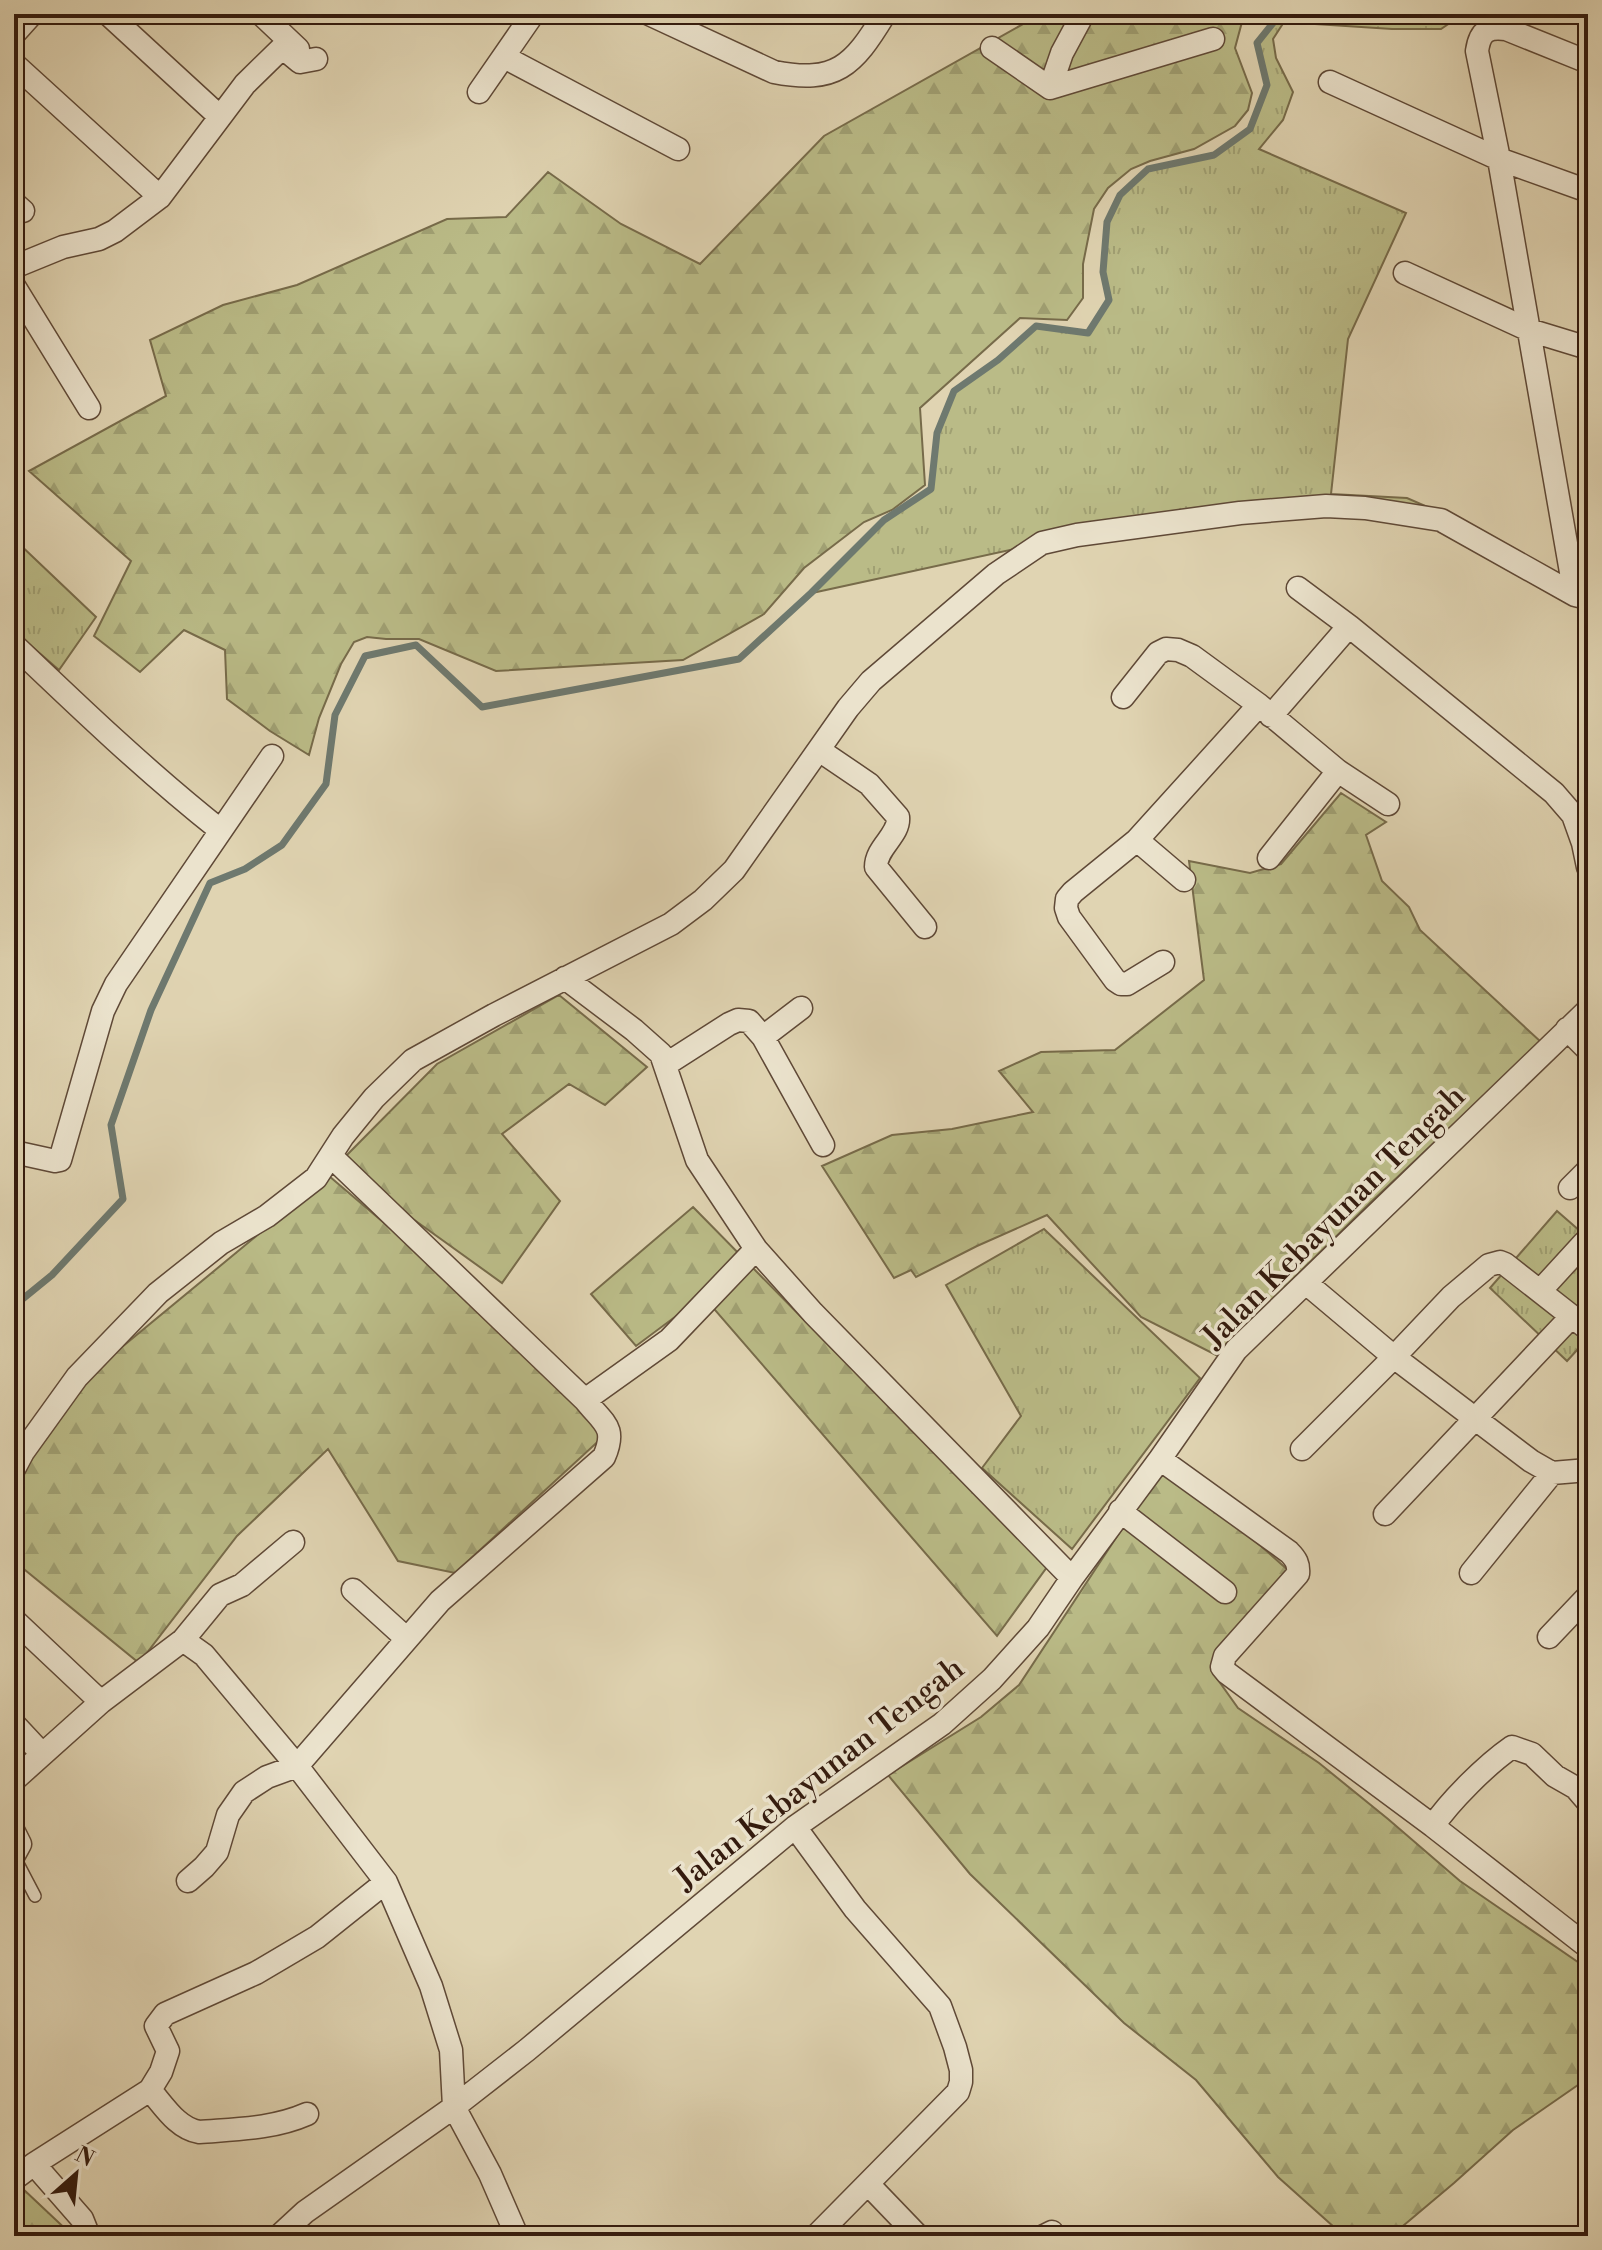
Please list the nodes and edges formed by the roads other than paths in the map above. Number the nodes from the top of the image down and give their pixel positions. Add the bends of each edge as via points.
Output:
1 (32, 14) edge
2 (108, 14) edge
3 (261, 14) edge
4 (533, 14) edge
5 (649, 14) edge
6 (885, 14) edge
7 (1083, 14) edge
8 (14, 34) edge
9 (1213, 39) dead end
10 (992, 48) dead end
11 (504, 57) junction
12 (1588, 62) edge
13 (14, 64) edge
14 (1330, 82) dead end
15 (1050, 88) junction
16 (479, 92) dead end
17 (219, 116) junction
18 (678, 149) dead end
19 (1499, 159) junction
20 (1588, 191) edge
21 (160, 197) junction
22 (14, 267) edge
23 (1405, 273) dead end
24 (14, 286) edge
25 (1529, 330) junction
26 (1588, 348) edge
27 (89, 408) dead end
28 (1298, 588) dead end
29 (1581, 596) edge
30 (1349, 626) junction
31 (14, 645) edge
32 (1123, 697) dead end
33 (1265, 710) junction
34 (819, 750) junction
35 (272, 756) dead end
36 (1338, 771) junction
37 (1388, 804) dead end
38 (220, 830) junction
39 (1137, 840) junction
40 (1269, 858) dead end
41 (1588, 867) edge
42 (1184, 880) dead end
43 (925, 927) dead end
44 (1163, 962) dead end
45 (565, 978) junction
46 (801, 1008) dead end
47 (1588, 1010) edge
48 (1567, 1029) junction
49 (763, 1037) junction
50 (1588, 1050) edge
51 (665, 1065) junction
52 (823, 1145) dead end
53 (14, 1152) edge
54 (331, 1156) junction
55 (1588, 1170) edge
56 (1570, 1188) dead end
57 (1584, 1243) dead end
58 (756, 1249) junction
59 (1306, 1283) junction
60 (1540, 1291) junction
61 (1580, 1323) edge
62 (1394, 1357) junction
63 (585, 1400) junction
64 (1475, 1419) junction
65 (1302, 1449) dead end
66 (1160, 1459) junction
67 (14, 1469) edge
68 (1588, 1470) edge
69 (1552, 1473) junction
70 (1120, 1511) junction
71 (1385, 1514) dead end
72 (293, 1542) dead end
73 (1471, 1573) dead end
74 (1072, 1578) junction
75 (353, 1590) dead end
76 (1225, 1592) dead end
77 (1588, 1596) edge
78 (14, 1620) edge
79 (1549, 1637) dead end
80 (407, 1639) junction
81 (183, 1640) junction
82 (101, 1702) junction
83 (14, 1724) edge
84 (42, 1754) junction
85 (297, 1766) junction
86 (14, 1780) edge
87 (1588, 1802) edge
88 (1433, 1826) junction
89 (795, 1827) junction
90 (14, 1832) edge
91 (14, 1855) edge
92 (188, 1881) dead end
93 (386, 1882) junction
94 (35, 1896) dead end
95 (1588, 1947) edge
96 (150, 2090) junction
97 (454, 2107) junction
98 (307, 2114) dead end
99 (34, 2164) junction
100 (14, 2179) edge
101 (868, 2184) junction
102 (84, 2236) edge
103 (279, 2236) edge
104 (517, 2236) edge
105 (816, 2236) edge
106 (918, 2236) edge

1 - 8 street
2 - 17 street
3 - 17 street via 296,49 245,84
4 - 11 street
5 - 6 street via 774,72 795,76 818,76 847,64
7 - 15 street
9 - 15 street
10 - 15 street
11 - 16 street
11 - 18 street
12 - 19 street via 1506,29 1485,31 1477,51
13 - 21 street
14 - 19 street
17 - 21 street
19 - 20 street
19 - 25 street
21 - 22 street via 99,239
23 - 25 street
24 - 27 street
25 - 26 street
25 - 29 street
28 - 30 street
29 - 34 street via 1441,520 1365,508 1240,513 1077,535 1042,543 996,574 871,681
30 - 33 street
30 - 41 street via 1554,793 1573,815
31 - 38 street via 91,720
32 - 33 street via 1158,653 1178,650
33 - 36 street
33 - 39 street
34 - 43 street via 869,784 898,817 876,867
34 - 45 street via 734,870 703,900 671,924
35 - 38 street
36 - 37 street
36 - 40 street
38 - 53 street via 116,984 103,1011 60,1160
39 - 42 street
39 - 44 street via 1073,892 1066,908 1121,984
45 - 51 street via 634,1030 661,1054
45 - 54 street via 413,1060 374,1098
46 - 49 street
47 - 48 street, Jalan Kebayunan Tengah
48 - 50 street
48 - 59 street, Jalan Kebayunan Tengah
49 - 51 street via 749,1021 738,1020
49 - 52 street
51 - 58 street via 697,1160
54 - 63 street
54 - 67 street via 316,1178 158,1293 77,1377
55 - 56 street
57 - 60 street
58 - 63 street via 669,1340
58 - 74 street
59 - 62 street
59 - 66 street, Jalan Kebayunan Tengah via 1236,1350
60 - 61 street
60 - 62 street via 1505,1264 1489,1265
61 - 64 street
62 - 64 street
62 - 65 street
63 - 80 street via 610,1432 604,1457 440,1601
64 - 69 street
64 - 71 street
66 - 70 street, Jalan Kebayunan Tengah
66 - 88 street via 1289,1552 1299,1567 1233,1645 1222,1667
68 - 69 street
69 - 73 street
70 - 74 street, Jalan Kebayunan Tengah
70 - 76 street
72 - 81 street via 242,1585 220,1595
74 - 89 street, Jalan Kebayunan Tengah via 1038,1628 942,1724
75 - 80 street
77 - 79 street
78 - 82 street
80 - 85 street
81 - 82 street
81 - 85 street via 204,1655
82 - 84 street
83 - 84 street
84 - 86 street
85 - 92 street via 244,1792 228,1815 217,1852
85 - 93 street
87 - 88 street via 1532,1754 1512,1747
88 - 95 street
89 - 97 street, Jalan Kebayunan Tengah
89 - 101 street via 855,1909 940,2006 961,2070 958,2092
90 - 91 street via 20,1844
91 - 94 lane
93 - 96 street via 317,1937 256,1973 165,2014 156,2026 168,2051
93 - 97 street via 431,1986 451,2050
96 - 98 street via 181,2125 199,2132 265,2127
96 - 99 street
97 - 103 street, Jalan Kebayunan Tengah
97 - 104 street
99 - 100 street
99 - 102 street via 82,2219
101 - 105 street
101 - 106 street

